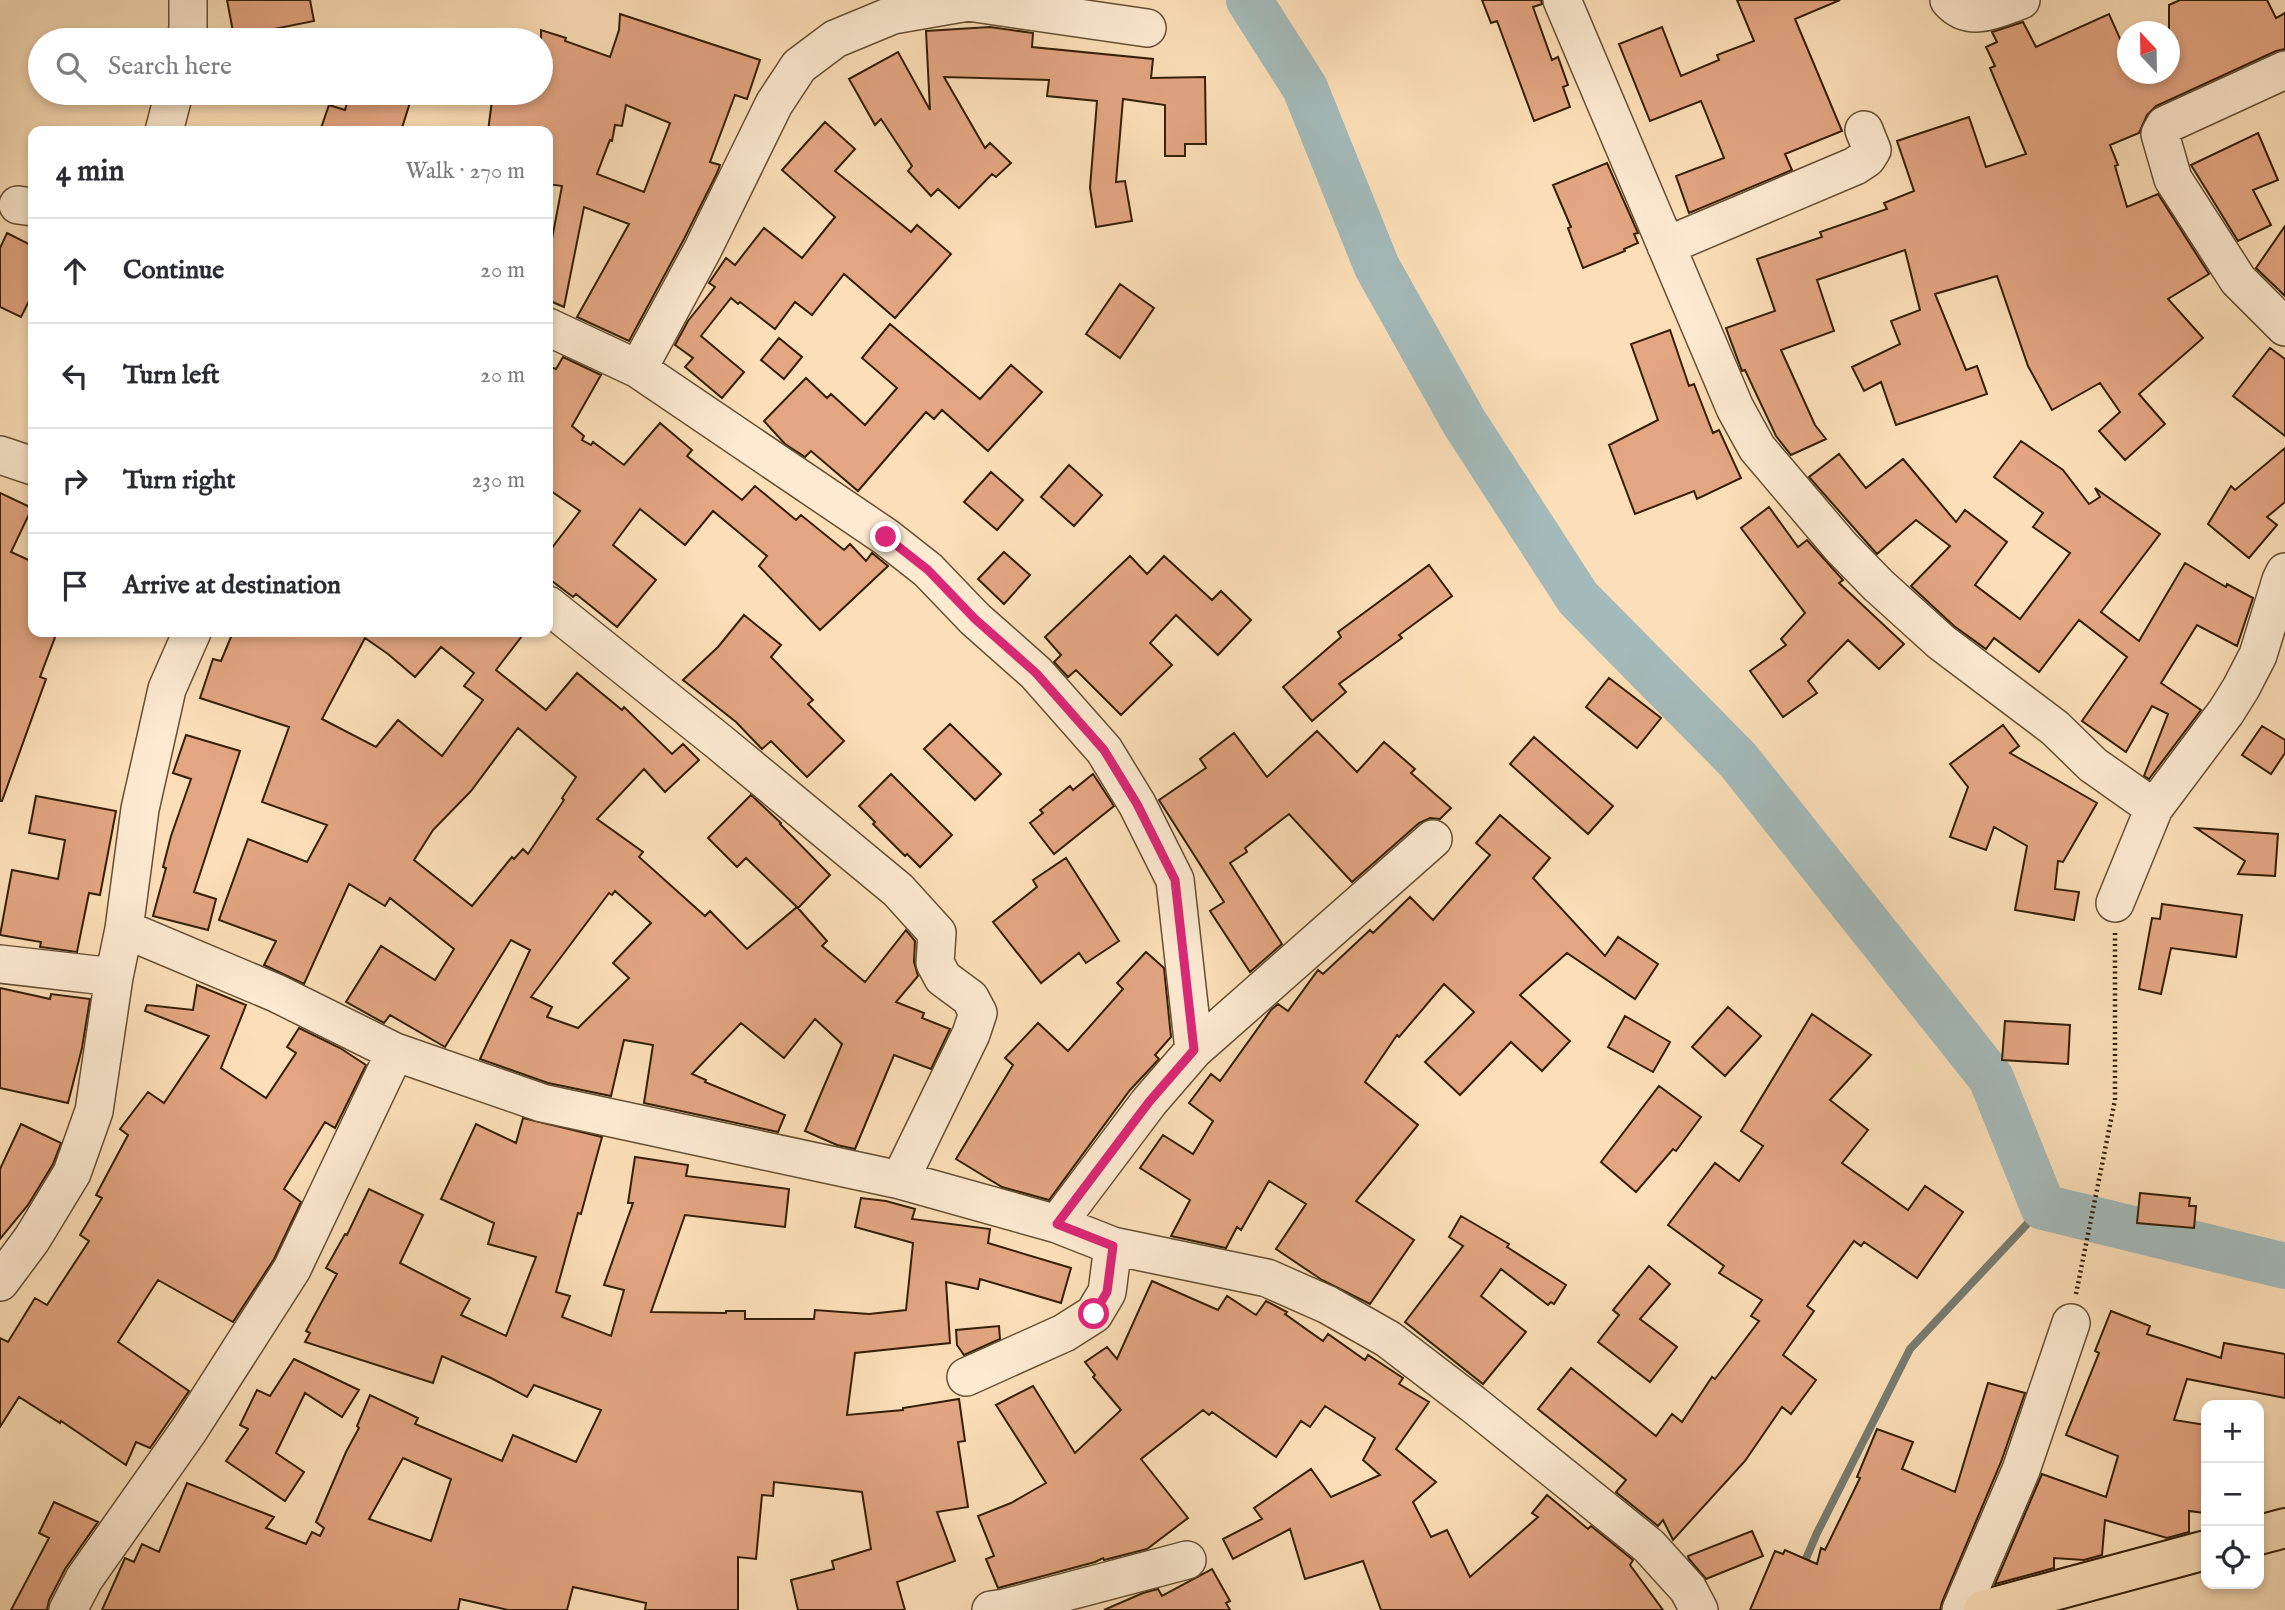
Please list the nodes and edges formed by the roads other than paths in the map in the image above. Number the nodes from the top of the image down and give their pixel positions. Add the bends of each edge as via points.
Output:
1 (188, 0) edge
2 (1949, 0) edge
3 (2021, 0) edge
4 (1572, 3) edge
5 (188, 28) edge
6 (1147, 28) dead end
7 (2285, 70) edge
8 (171, 105) edge
9 (165, 126) edge
10 (1864, 130) dead end
11 (1666, 246) junction
12 (2285, 327) edge
13 (553, 329) edge
14 (638, 369) junction
15 (0, 455) edge
16 (28, 464) edge
17 (2285, 572) edge
18 (553, 609) edge
19 (190, 637) edge
20 (2154, 808) junction
21 (1433, 838) dead end
22 (2115, 903) road end
23 (124, 929) junction
24 (0, 964) edge
25 (114, 977) junction
26 (1194, 1050) junction
27 (395, 1052) junction
28 (900, 1180) junction
29 (1057, 1224) junction
30 (1113, 1246) junction
31 (0, 1282) edge
32 (2071, 1323) road end
33 (966, 1377) dead end
34 (2285, 1528) edge
35 (2264, 1534) edge
36 (2201, 1551) edge
37 (1187, 1560) dead end
38 (68, 1610) edge
39 (991, 1610) edge
40 (1699, 1610) edge
41 (1961, 1610) edge
42 (1983, 1610) edge

1 - 5 street
2 - 3 street via 1978,15
4 - 11 street
6 - 14 street via 968,2 892,15 835,39 799,66 774,104
7 - 12 street via 2165,125 2160,134 2173,179 2238,280
8 - 9 street
10 - 11 street via 1872,150 1855,166
11 - 20 street via 1735,408 1757,448 1841,547 1941,642
13 - 14 street
14 - 26 street via 928,570 1036,673 1104,750 1175,880
15 - 16 street
17 - 20 street via 2258,655 2241,688
18 - 28 street via 898,890 937,933 935,963 943,978 970,998 978,1013
19 - 23 street via 164,702 140,809
20 - 22 street
21 - 26 street
23 - 25 street
23 - 27 street via 276,993
24 - 25 street
25 - 31 street via 94,1111 72,1173
26 - 29 street
27 - 28 street via 542,1103
27 - 38 street via 292,1269 189,1430 84,1579
28 - 29 street
29 - 30 street
30 - 33 street via 1107,1292 1094,1314 1064,1333
30 - 40 street via 1267,1278 1328,1304 1388,1339 1648,1546 1688,1589
32 - 41 street via 2021,1470
34 - 35 main road
36 - 42 main road
37 - 39 street

